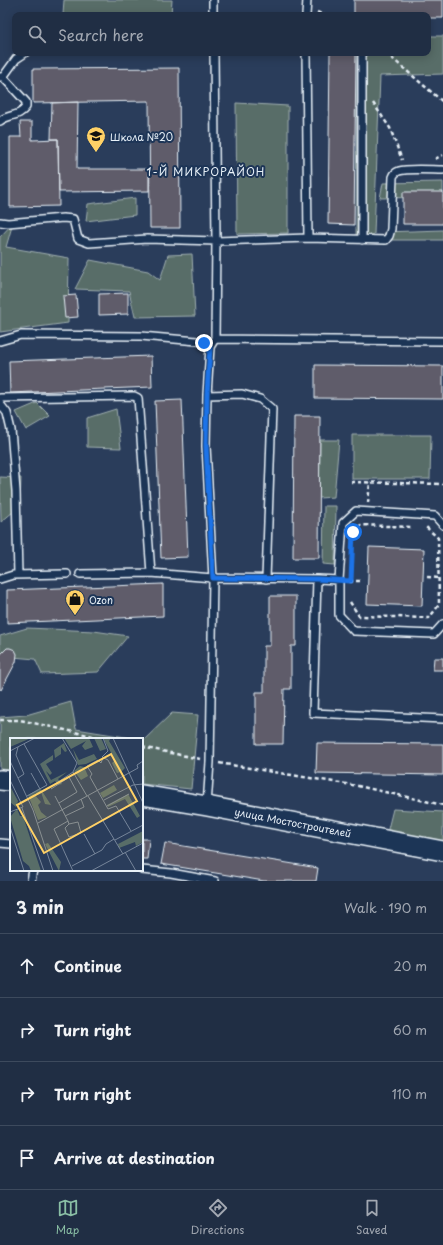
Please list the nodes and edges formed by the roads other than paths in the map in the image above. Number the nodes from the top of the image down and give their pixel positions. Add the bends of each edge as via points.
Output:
1 (213, 0) edge
2 (307, 0) edge
3 (213, 12) edge
4 (306, 12) edge
5 (20, 56) edge
6 (214, 56) edge
7 (306, 56) edge
8 (362, 56) edge
9 (1, 77) edge
10 (0, 121) edge
11 (443, 170) edge
12 (0, 222) edge
13 (308, 238) junction
14 (362, 240) junction
15 (216, 241) junction
16 (215, 339) junction
17 (0, 341) edge
18 (443, 341) edge
19 (210, 347) junction
20 (207, 394) junction
21 (0, 398) edge
22 (0, 404) edge
23 (443, 525) edge
24 (150, 573) junction
25 (67, 574) dead end
26 (80, 574) dead end
27 (18, 575) junction
28 (0, 578) edge
29 (213, 578) junction
30 (266, 579) junction
31 (317, 579) junction
32 (339, 580) junction
33 (443, 624) edge
34 (443, 718) edge
35 (0, 780) edge
36 (10, 781) edge
37 (143, 795) edge
38 (207, 806) junction
39 (0, 843) edge
40 (10, 844) edge
41 (443, 852) edge
42 (143, 870) edge
43 (33, 871) edge
44 (31, 881) edge
45 (215, 881) edge

1 - 3 lane
2 - 4 lane
5 - 9 lane
6 - 15 lane
7 - 13 lane
8 - 14 lane
9 - 10 lane via 26,102 26,107 20,113
11 - 14 lane via 399,170 395,173 389,236 386,240
12 - 15 lane via 73,219 78,239 89,243 147,239
13 - 14 lane
13 - 15 lane
15 - 16 lane
16 - 18 lane
16 - 19 lane
17 - 19 lane via 21,336 141,336 197,341
19 - 20 lane
20 - 29 lane via 206,446
20 - 30 lane via 242,394 260,399 272,409
21 - 24 lane via 138,398
22 - 27 lane via 7,413 11,430 16,491
23 - 32 lane via 435,516 356,511 343,523
24 - 26 lane
24 - 29 lane
25 - 27 lane
27 - 28 lane
29 - 30 lane
29 - 38 lane
30 - 31 lane
31 - 32 lane
31 - 34 lane via 313,713
32 - 33 lane via 338,616 354,631 434,634
35 - 36 main road
37 - 38 main road, улица Мостостроителей
38 - 41 main road, улица Мостостроителей
39 - 40 lane
42 - 45 lane
43 - 44 lane

